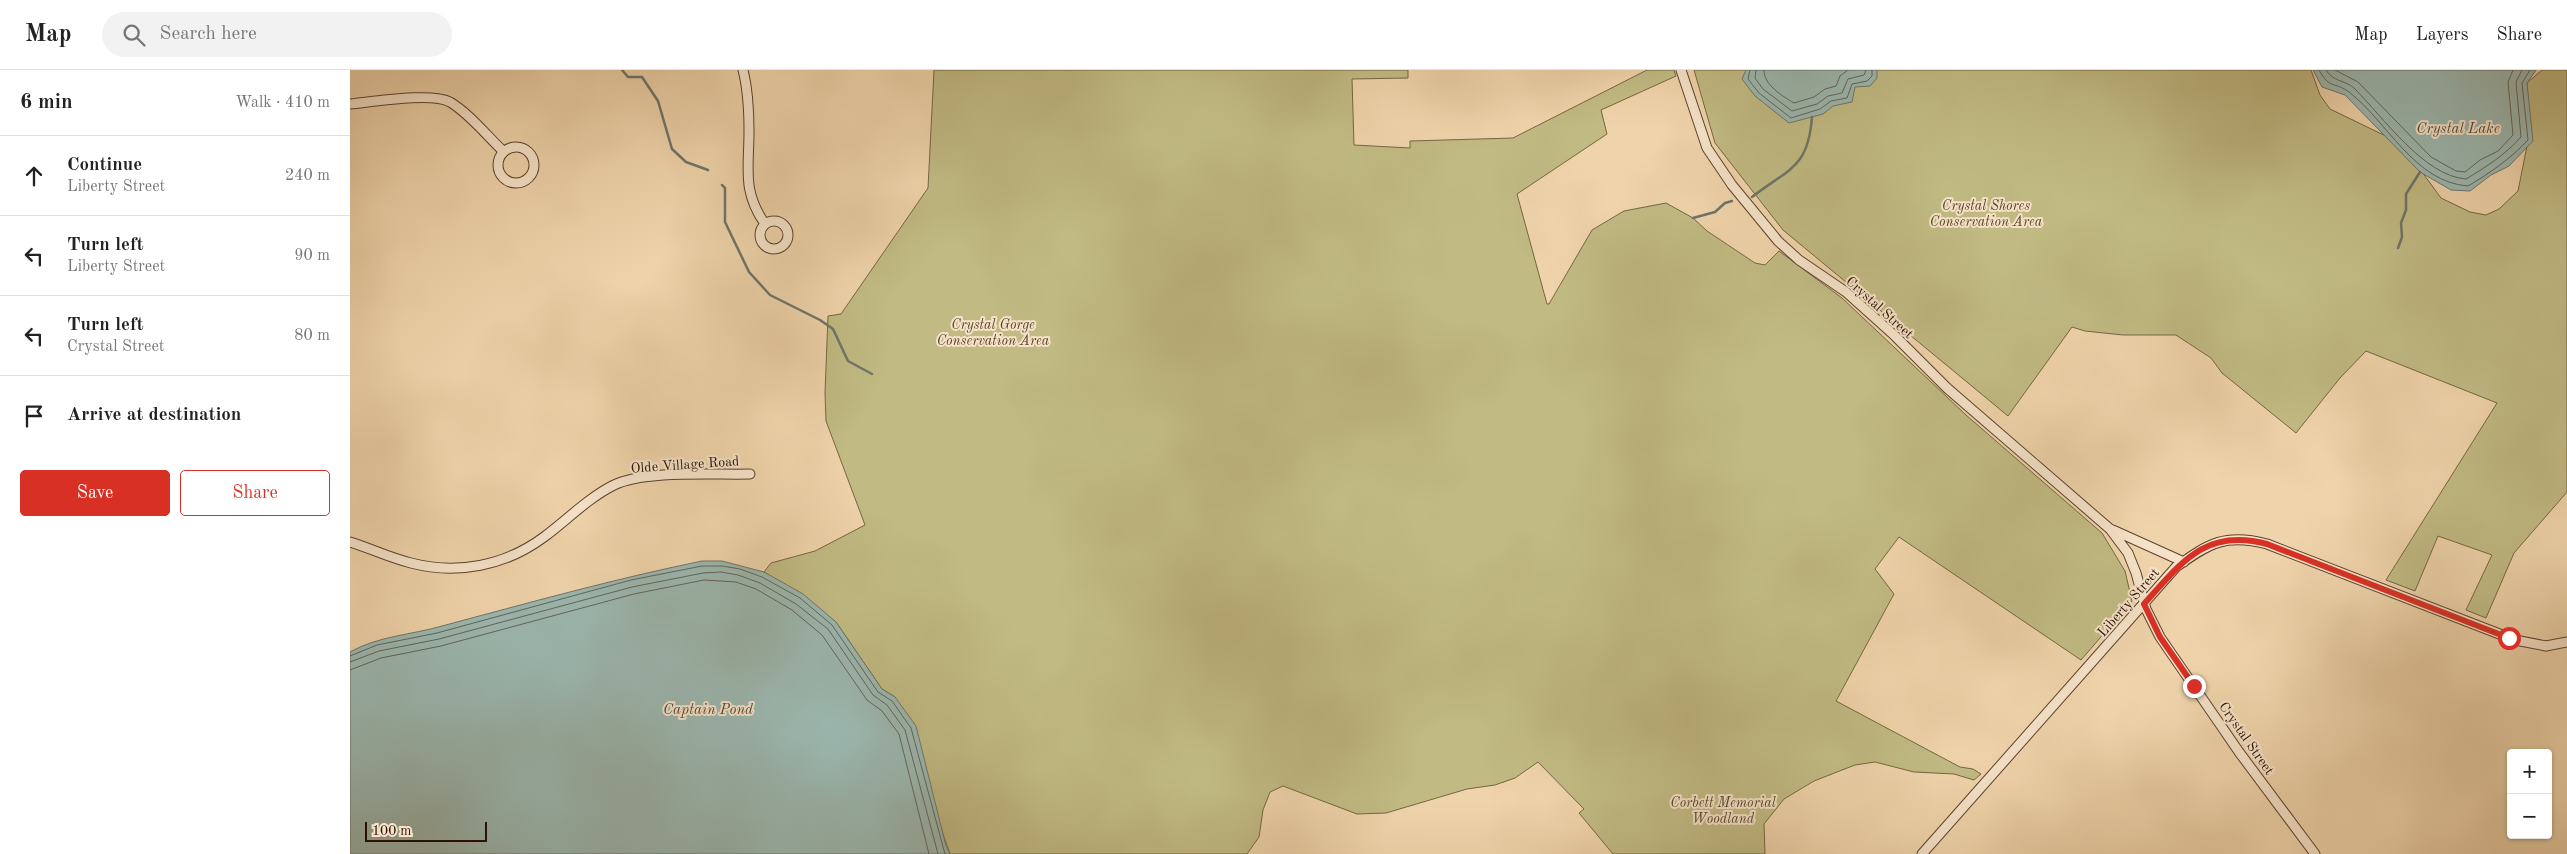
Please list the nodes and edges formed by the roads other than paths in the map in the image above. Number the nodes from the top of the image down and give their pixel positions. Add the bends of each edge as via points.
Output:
1 (743, 70) edge
2 (1681, 70) edge
3 (350, 104) edge
4 (504, 152) junction
5 (765, 224) dead end
6 (750, 474) dead end
7 (2110, 529) junction
8 (350, 542) edge
9 (2184, 562) junction
10 (2144, 604) junction
11 (2567, 642) edge
12 (1922, 854) edge
13 (2315, 854) edge

1 - 5 street via 748,114 747,182 752,201
2 - 7 street, Crystal Street via 1707,148 1732,185 1778,241 1799,260 1846,292 1941,382
3 - 4 street via 429,97 444,100 458,108
4 - 4 street via 498,168 504,178 515,183 526,180 533,170 530,153 520,147
6 - 8 street, Olde Village Road via 653,477 615,485 538,542 485,565 447,569 428,567
7 - 9 street, Crystal Street
7 - 10 street, Crystal Street via 2128,553
9 - 10 street, Liberty Street
9 - 11 street, Liberty Street via 2217,542 2230,538 2246,539 2514,640 2546,646
10 - 12 street, Liberty Street
10 - 13 street, Crystal Street via 2160,637 2239,752

